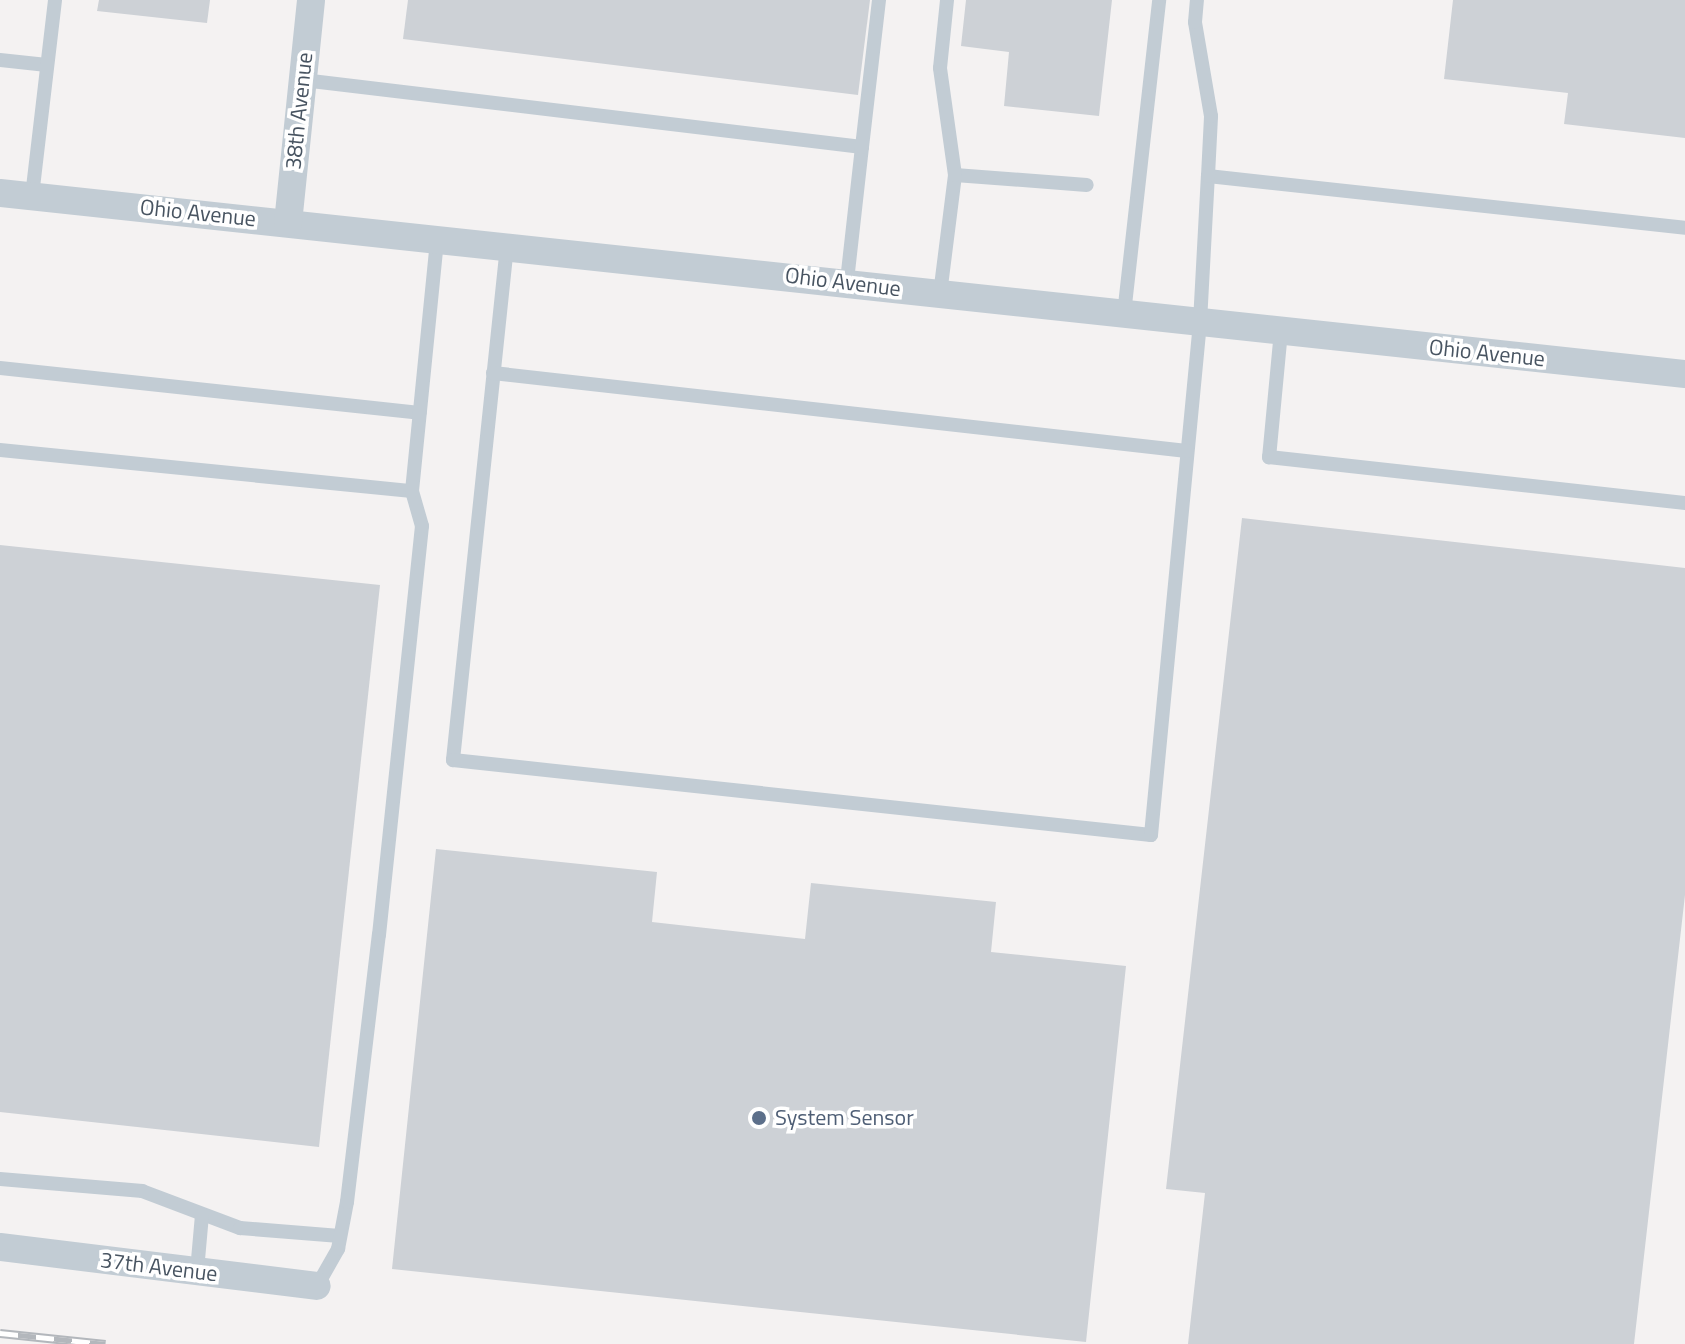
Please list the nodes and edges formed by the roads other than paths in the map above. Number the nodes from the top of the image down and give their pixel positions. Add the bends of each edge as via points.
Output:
1 (55, 0) edge
2 (311, 0) edge
3 (879, 0) edge
4 (947, 0) edge
5 (1159, 0) edge
6 (1197, 0) edge
7 (0, 60) edge
8 (47, 65) junction
9 (303, 80) junction
10 (862, 147) junction
11 (955, 175) junction
12 (1208, 176) junction
13 (1087, 185) dead end
14 (0, 193) edge
15 (32, 196) junction
16 (288, 223) junction
17 (1685, 228) edge
18 (437, 239) junction
19 (507, 246) junction
20 (847, 281) junction
21 (940, 294) junction
22 (1124, 314) junction
23 (1200, 322) junction
24 (1281, 331) junction
25 (0, 368) edge
26 (493, 373) junction
27 (1685, 374) edge
28 (420, 413) junction
29 (0, 450) edge
30 (1187, 451) junction
31 (412, 491) junction
32 (1685, 503) edge
33 (0, 1179) edge
34 (202, 1215) junction
35 (340, 1236) junction
36 (0, 1247) edge
37 (197, 1271) junction
38 (317, 1286) joint

1 - 8 lane
2 - 9 street, 38th Avenue
3 - 10 lane
4 - 11 lane via 940,68
5 - 22 lane
6 - 12 lane via 1195,22 1211,116
7 - 8 lane
8 - 15 lane
9 - 10 lane
9 - 16 street, 38th Avenue
10 - 20 lane
11 - 13 lane
11 - 21 lane
12 - 17 lane
12 - 23 lane
14 - 15 street, Ohio Avenue
15 - 16 street, Ohio Avenue
16 - 18 street, Ohio Avenue
18 - 19 street, Ohio Avenue
18 - 28 lane
19 - 20 street, Ohio Avenue
19 - 26 lane
20 - 21 street, Ohio Avenue
21 - 22 street, Ohio Avenue
22 - 23 street, Ohio Avenue
23 - 24 street, Ohio Avenue
23 - 30 lane
24 - 27 street, Ohio Avenue
24 - 32 lane via 1269,457
25 - 28 lane
26 - 30 lane
26 - 30 lane via 453,760 469,762 1151,835
28 - 31 lane
29 - 31 lane
31 - 35 lane via 422,526
33 - 34 lane via 142,1191
34 - 35 lane via 240,1228
34 - 37 lane
35 - 38 lane
36 - 37 street, 37th Avenue
37 - 38 street, 37th Avenue

